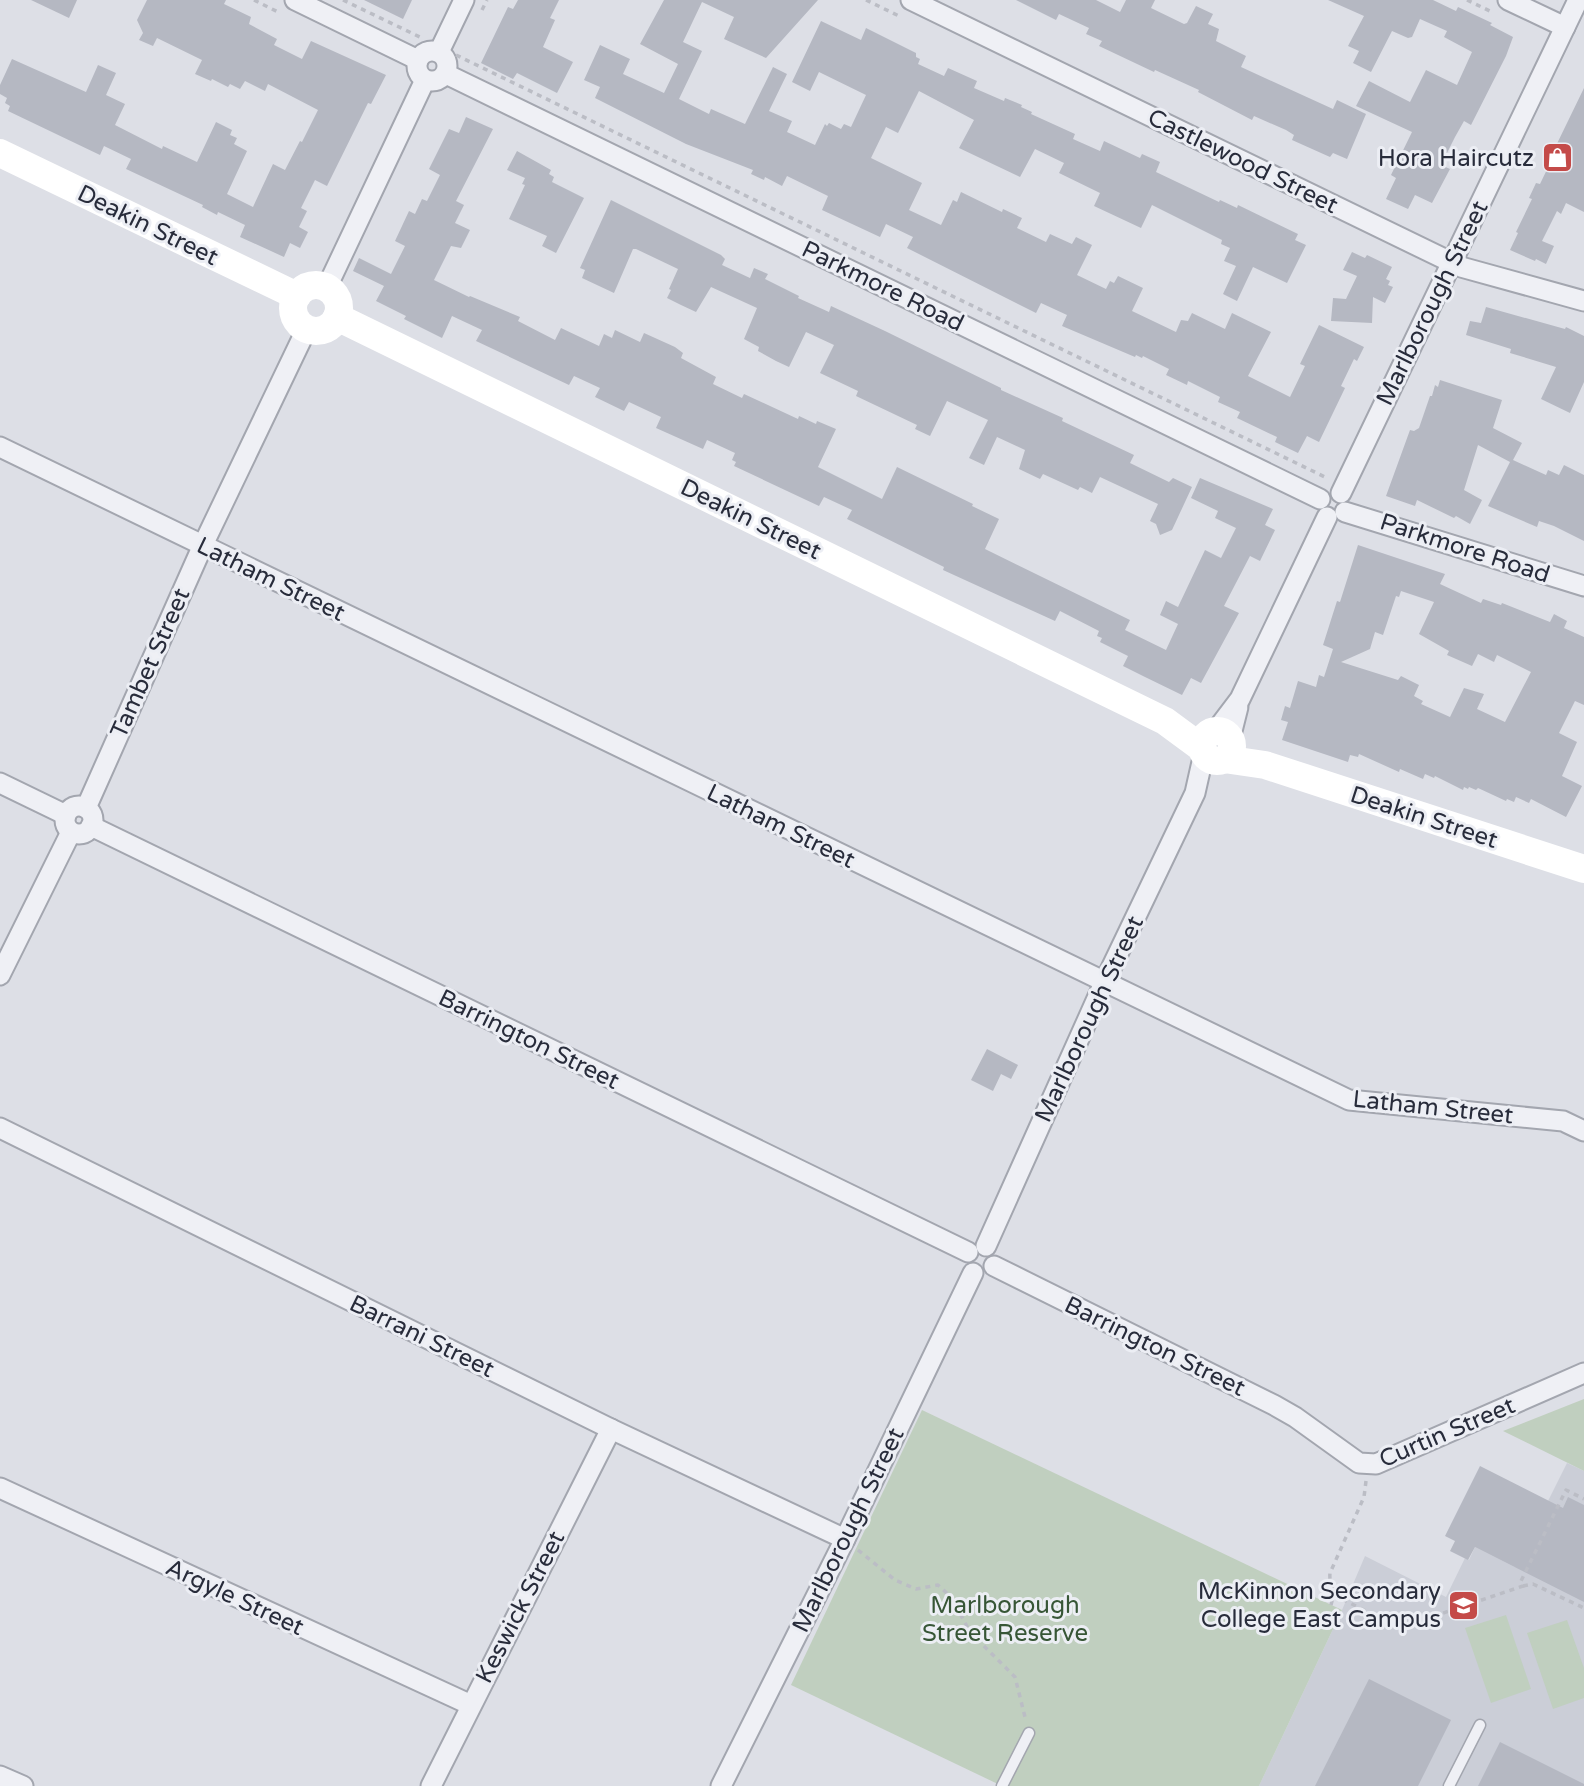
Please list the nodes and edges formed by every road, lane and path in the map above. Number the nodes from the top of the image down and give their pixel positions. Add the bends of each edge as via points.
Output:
1 (295, 0) edge
2 (343, 0) edge
3 (464, 0) edge
4 (911, 0) edge
5 (1508, 0) edge
6 (1578, 0) edge
7 (1565, 27) junction
8 (440, 50) junction
9 (460, 56) junction
10 (418, 60) junction
11 (449, 75) junction
12 (425, 80) junction
13 (0, 153) edge
14 (1451, 262) junction
15 (327, 287) junction
16 (297, 296) junction
17 (1584, 301) edge
18 (337, 317) junction
19 (307, 328) junction
20 (0, 447) edge
21 (1339, 502) junction
22 (202, 545) junction
23 (1584, 586) edge
24 (1217, 746) junction
25 (0, 783) edge
26 (88, 817) junction
27 (69, 823) junction
28 (1584, 869) edge
29 (0, 975) edge
30 (1104, 983) junction
31 (0, 1128) edge
32 (1584, 1131) edge
33 (977, 1249) junction
34 (994, 1266) junction
35 (973, 1273) junction
36 (1584, 1373) edge
37 (611, 1429) junction
38 (1314, 1432) joint
39 (1368, 1465) junction
40 (0, 1488) edge
41 (1584, 1499) edge
42 (845, 1539) junction
43 (1523, 1586) junction
44 (1335, 1592) junction
45 (1331, 1605) dead end
46 (1584, 1608) edge
47 (471, 1705) junction
48 (1480, 1725) dead end
49 (1029, 1733) joint
50 (0, 1776) edge
51 (23, 1786) edge
52 (431, 1786) edge
53 (721, 1786) edge
54 (1002, 1786) edge
55 (1449, 1786) edge

1 - 10 street
2 - 8 path
3 - 8 street
4 - 14 street, Castlewood Street
5 - 7 street
6 - 7 street, Marlborough Street
7 - 14 street, Marlborough Street
8 - 9 path
8 - 10 street via 429,51
8 - 11 street
9 - 11 path
9 - 21 path
10 - 12 street via 417,69
11 - 12 street via 435,82
11 - 21 street, Parkmore Road via 1321,499 1327,492
12 - 15 street
13 - 16 street, Deakin Street
14 - 17 street, Castlewood Street
14 - 21 street, Marlborough Street
15 - 16 street via 310,286
15 - 18 street via 338,300
16 - 19 street via 295,314
18 - 19 street via 325,329
18 - 24 street, Deakin Street
19 - 22 street, Tambet Street
20 - 22 street, Latham Street
21 - 23 street, Parkmore Road
21 - 24 street, Marlborough Street
22 - 26 street, Tambet Street
22 - 30 street, Latham Street
24 - 28 street, Deakin Street
24 - 30 street, Marlborough Street
25 - 27 street
26 - 27 street via 72,808
26 - 33 street, Barrington Street
27 - 29 street
30 - 32 street, Latham Street via 1349,1100 1563,1121
30 - 33 street, Marlborough Street
31 - 37 street, Barrani Street
33 - 34 street via 995,1257
33 - 35 street via 966,1261
34 - 35 street via 983,1274
34 - 38 street, Barrington Street via 1274,1405
35 - 42 street, Marlborough Street
36 - 39 street, Curtin Street
37 - 42 street, Barrani Street
37 - 47 street, Keswick Street
38 - 39 street, Curtin Street
39 - 44 path via 1364,1497 1330,1573
40 - 47 street, Argyle Street
41 - 43 path via 1566,1490 1521,1581
42 - 49 path via 895,1580 916,1589 938,1585 951,1597 970,1632 1015,1677
42 - 53 street, Marlborough Street
43 - 44 path via 1399,1628
43 - 46 path via 1534,1584
44 - 45 path
47 - 52 street, Keswick Street
48 - 55 lane
49 - 54 lane
50 - 51 street

